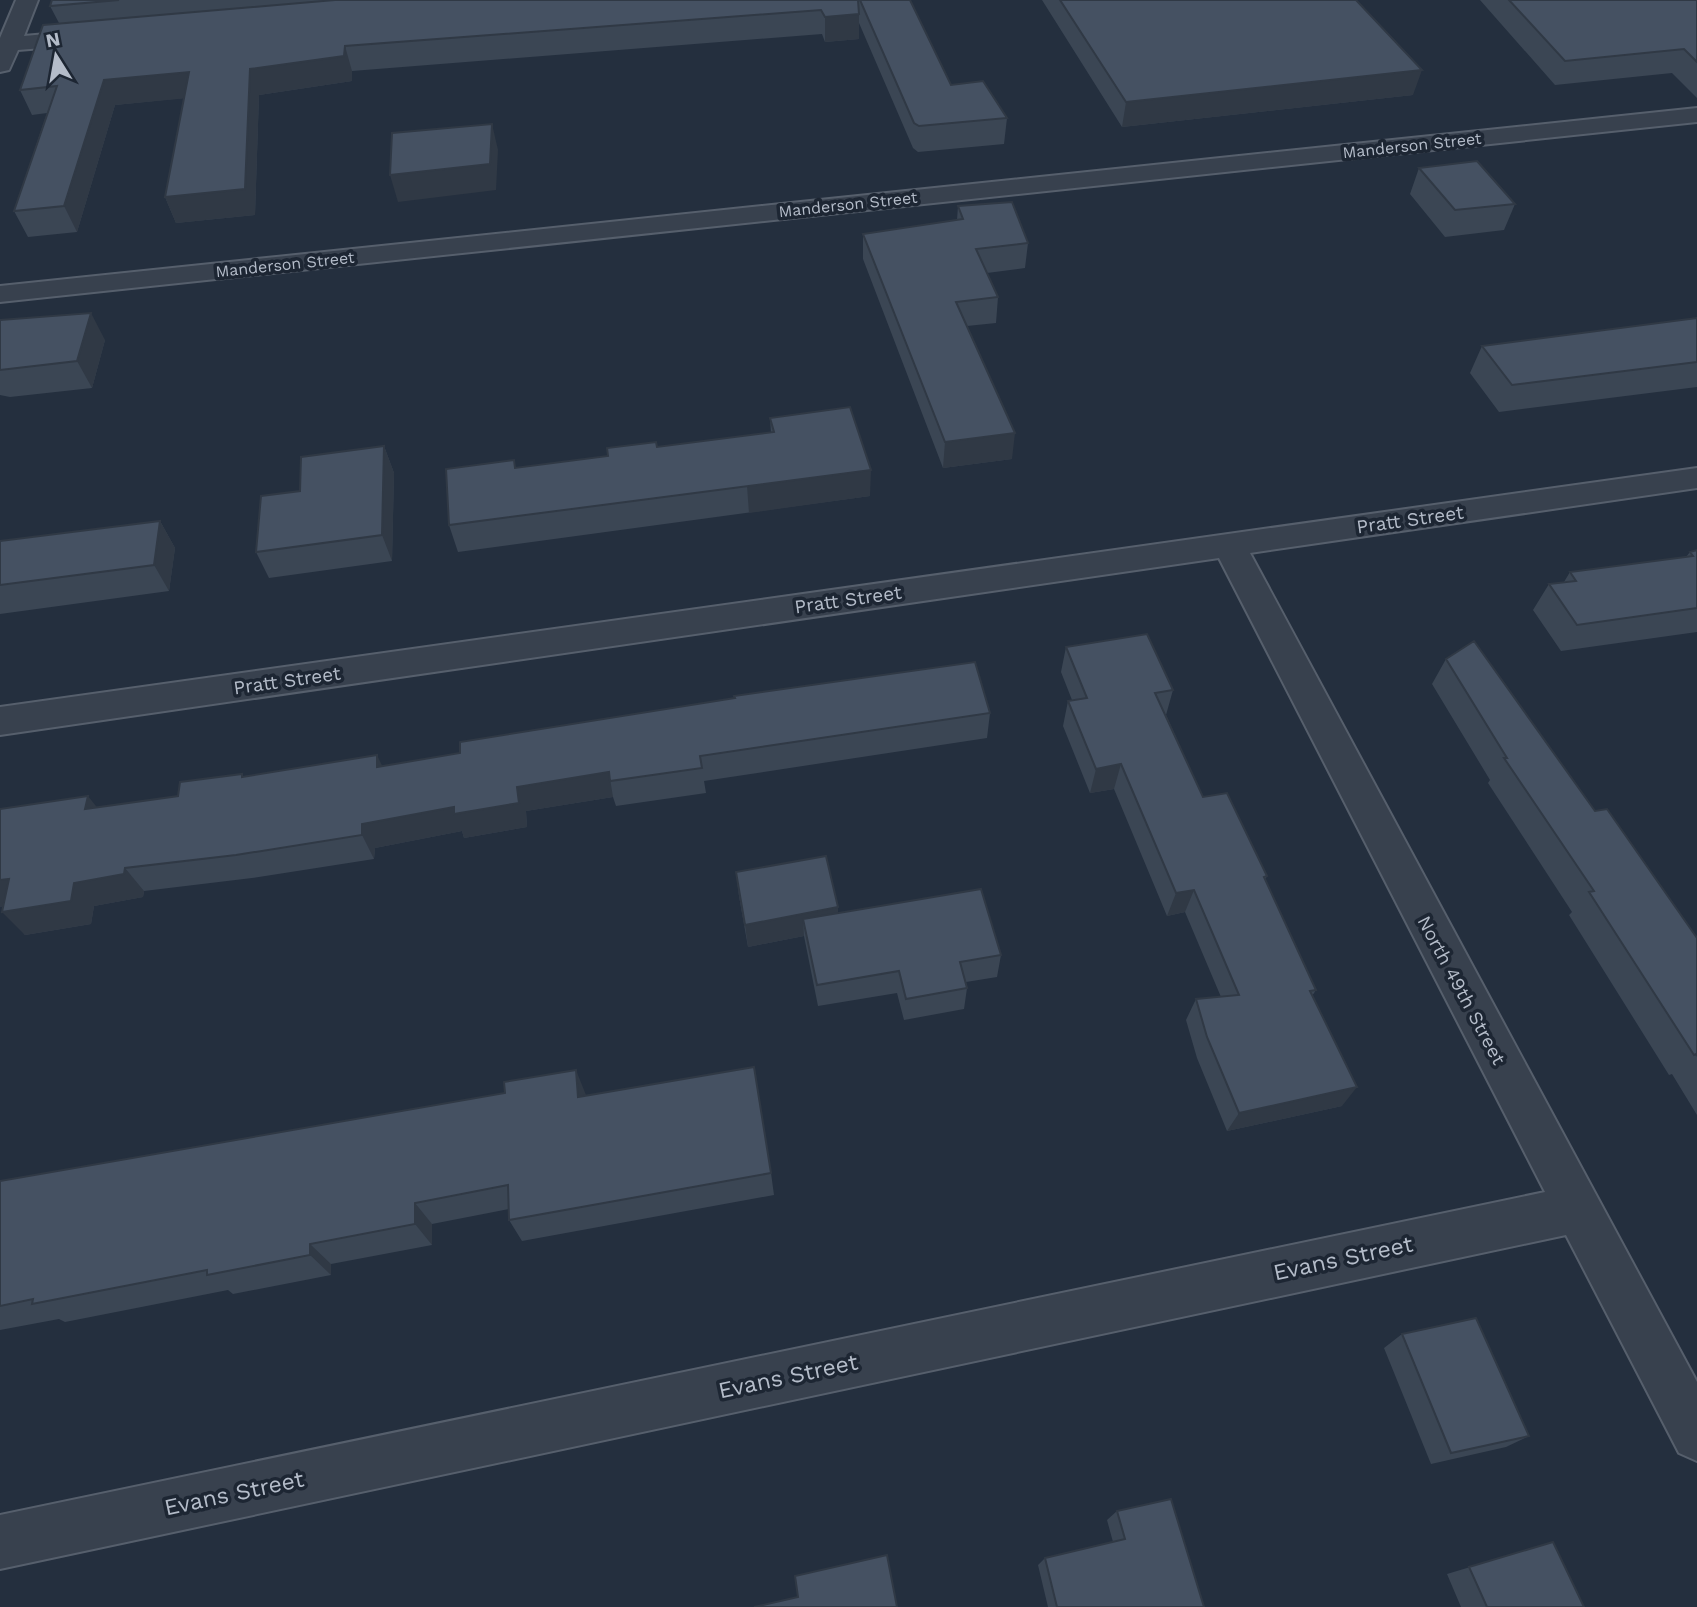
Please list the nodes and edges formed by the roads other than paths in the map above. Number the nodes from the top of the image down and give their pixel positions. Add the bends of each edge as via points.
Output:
1 (27, 0) edge
2 (107, 36) edge
3 (5, 44) edge
4 (0, 67) edge
5 (1697, 115) edge
6 (0, 294) edge
7 (1697, 478) edge
8 (1229, 545) junction
9 (0, 721) edge
10 (1577, 1209) junction
11 (1697, 1435) edge
12 (0, 1542) edge

1 - 3 street
2 - 3 street
3 - 4 street
5 - 6 street, Manderson Street
7 - 8 street, Pratt Street
8 - 9 street, Pratt Street
8 - 10 street, North 49th Street
10 - 11 street, North 49th Street
10 - 12 street, Evans Street

